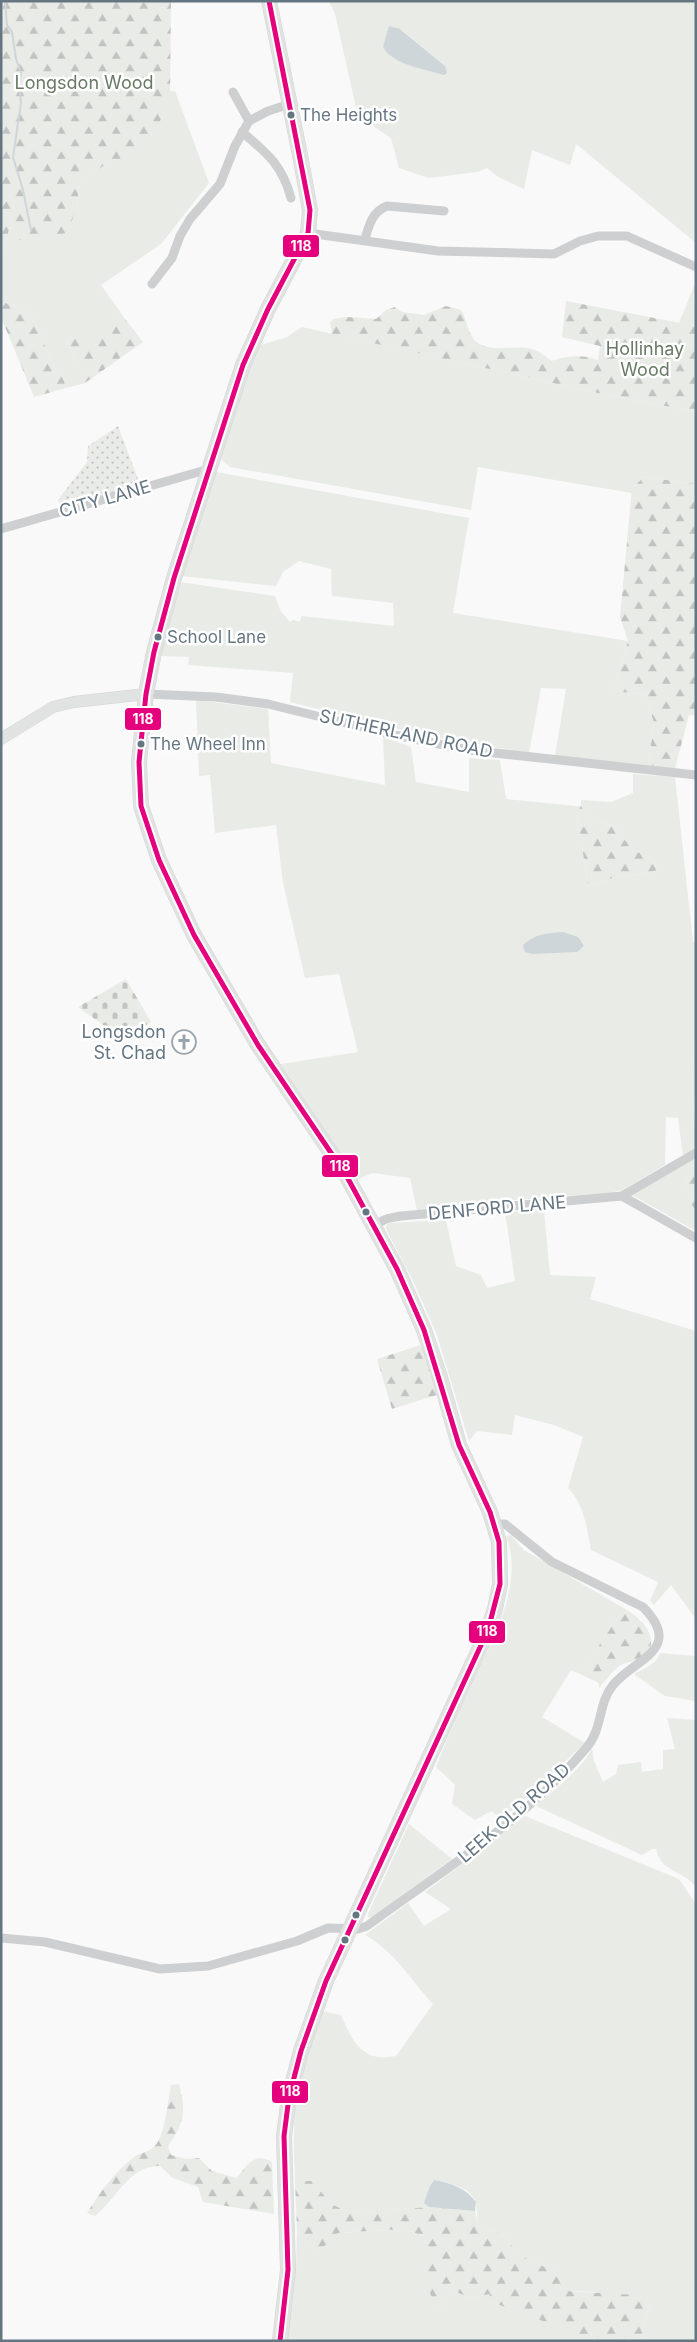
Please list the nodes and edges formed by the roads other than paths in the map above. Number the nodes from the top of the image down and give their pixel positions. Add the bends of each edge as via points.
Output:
1 (269, 1) edge
2 (233, 92) dead end
3 (290, 104) junction
4 (250, 121) junction
5 (242, 132) junction
6 (291, 198) dead end
7 (444, 211) dead end
8 (308, 233) junction
9 (365, 239) junction
10 (696, 267) edge
11 (152, 284) dead end
12 (209, 469) junction
13 (1, 529) edge
14 (146, 694) junction
15 (1, 739) edge
16 (696, 774) edge
17 (696, 1154) edge
18 (622, 1196) junction
19 (376, 1228) junction
20 (696, 1238) edge
21 (495, 1524) junction
22 (350, 1928) junction
23 (1, 1938) edge
24 (280, 2341) edge

1 - 3 highway
2 - 4 street
3 - 4 street
3 - 8 highway via 310,210
4 - 5 street
5 - 6 street via 272,158 286,179
5 - 11 street via 220,184 190,218 172,258
7 - 9 street via 386,206 378,210 370,221
8 - 9 street
8 - 12 highway via 243,365
9 - 10 street via 438,251 554,254 598,236 627,236
12 - 13 street, CITY LANE
12 - 14 highway via 166,604
14 - 15 street via 53,707
14 - 16 street, SUTHERLAND ROAD via 268,704 468,750
14 - 19 highway via 138,784 147,828 159,860 194,935 258,1045 346,1175
17 - 18 street
18 - 19 street, DENFORD LANE via 401,1216 386,1219
18 - 20 street
19 - 21 highway via 424,1330 459,1445
21 - 22 highway via 501,1562 500,1584 488,1630
21 - 22 street, LEEK OLD ROAD via 504,1524 552,1562 643,1608 653,1617 658,1642 652,1654 614,1684 604,1699 597,1732 588,1745 530,1804 472,1851 367,1926
22 - 23 street, LEEK OLD ROAD via 328,1928 296,1941 208,1966 160,1969 45,1942
22 - 24 highway via 315,2006 300,2051 290,2097 284,2136 288,2270

